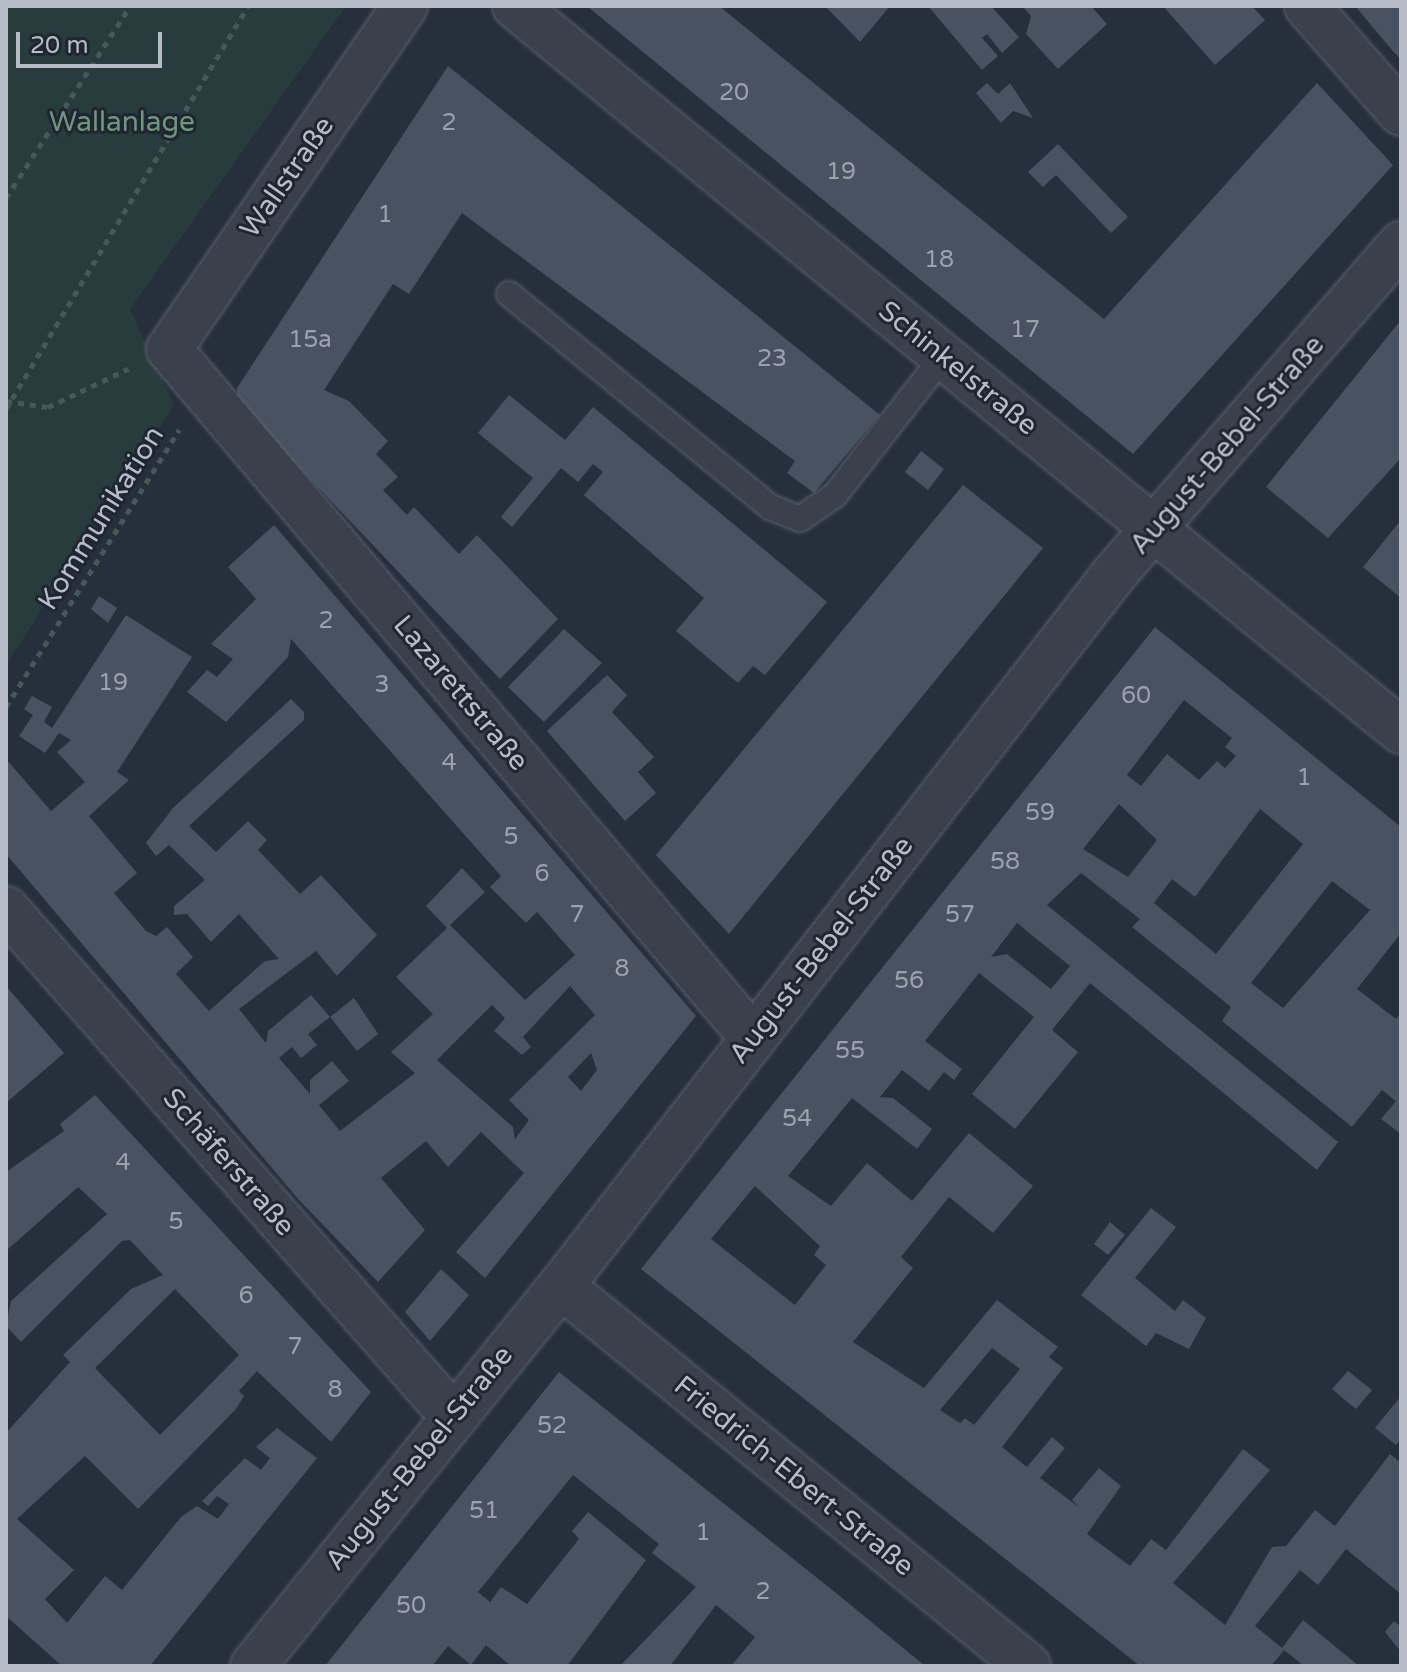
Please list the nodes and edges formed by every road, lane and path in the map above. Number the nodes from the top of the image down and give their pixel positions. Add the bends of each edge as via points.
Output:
1 (130, 6) edge
2 (248, 6) edge
3 (405, 6) edge
4 (515, 6) edge
5 (1307, 6) edge
6 (1401, 113) edge
7 (6, 198) edge
8 (1401, 244) edge
9 (509, 294) dead end
10 (169, 349) junction
11 (943, 357) junction
12 (204, 390) junction
13 (8, 402) edge
14 (6, 409) edge
15 (1155, 529) junction
16 (6, 707) edge
17 (1401, 731) edge
18 (6, 909) edge
19 (753, 1038) junction
20 (561, 1286) junction
21 (451, 1414) junction
22 (253, 1666) edge
23 (1028, 1666) edge

1 - 7 path
2 - 13 path
3 - 10 street, Wallstraße
4 - 11 street, Schinkelstraße
5 - 6 street
8 - 15 street, August-Bebel-Straße
9 - 11 lane via 770,507 800,519 835,495
10 - 12 street, Lazarettstraße
10 - 13 path via 48,407
11 - 15 street, Schinkelstraße
12 - 16 path, Kommunikation
12 - 19 street, Lazarettstraße
13 - 14 path
15 - 17 street, Schinkelstraße
15 - 19 street, August-Bebel-Straße
18 - 21 street, Schäferstraße
19 - 20 street, August-Bebel-Straße
20 - 21 street, August-Bebel-Straße
20 - 23 street, Friedrich-Ebert-Straße
21 - 22 street, August-Bebel-Straße

